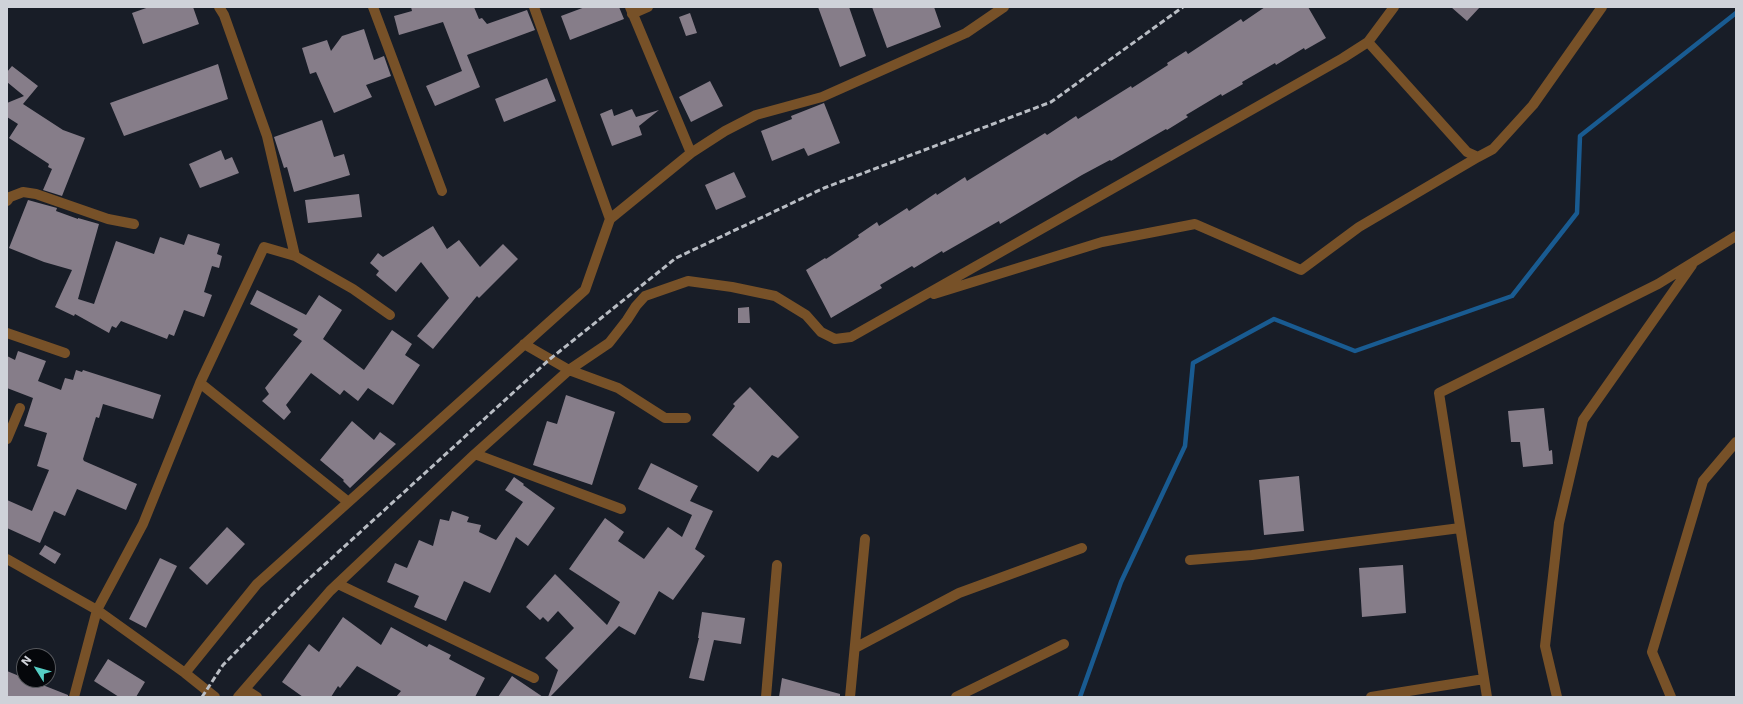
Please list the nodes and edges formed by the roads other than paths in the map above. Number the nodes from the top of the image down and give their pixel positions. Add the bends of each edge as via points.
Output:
1 (219, 7) edge
2 (373, 7) edge
3 (534, 7) edge
4 (648, 7) edge
5 (1004, 7) edge
6 (1394, 7) edge
7 (1602, 7) edge
8 (631, 11) edge
9 (1368, 42) junction
10 (691, 153) junction
11 (1478, 157) junction
12 (442, 191) dead end
13 (7, 201) edge
14 (610, 219) junction
15 (134, 224) dead end
16 (1736, 236) edge
17 (295, 256) junction
18 (1695, 261) junction
19 (915, 300) junction
20 (390, 315) dead end
21 (7, 333) edge
22 (524, 344) junction
23 (65, 353) dead end
24 (569, 370) junction
25 (200, 383) junction
26 (20, 408) dead end
27 (686, 418) dead end
28 (7, 439) edge
29 (1736, 442) edge
30 (475, 454) junction
31 (347, 501) junction
32 (621, 509) dead end
33 (1460, 528) junction
34 (865, 539) dead end
35 (1082, 548) dead end
36 (7, 559) edge
37 (1190, 560) dead end
38 (777, 564) dead end
39 (338, 584) junction
40 (97, 610) junction
41 (1064, 644) dead end
42 (855, 648) junction
43 (185, 673) junction
44 (534, 678) dead end
45 (1484, 679) junction
46 (242, 694) edge
47 (74, 697) edge
48 (214, 697) edge
49 (257, 697) edge
50 (766, 697) edge
51 (850, 697) edge
52 (956, 697) edge
53 (1371, 697) edge
54 (1486, 697) edge
55 (1557, 697) edge
56 (1671, 697) edge

1 - 17 street via 268,136
2 - 12 street
3 - 14 street
4 - 8 street
5 - 10 street via 966,33 822,97 756,115
6 - 9 street
7 - 11 street via 1533,105 1492,150
8 - 10 street
9 - 11 street via 1467,152
9 - 19 street
10 - 14 street
11 - 19 street via 1359,227 1301,270 1195,224 1102,242
13 - 15 street via 10,197 23,192 36,194 108,219
14 - 22 street via 585,290
16 - 18 street
17 - 20 street via 353,289
17 - 25 street via 264,248
18 - 33 street via 1658,284 1439,393
18 - 55 street via 1583,420 1559,523 1545,646
19 - 24 street via 851,337 835,339 821,332 806,315 775,296 732,286 688,281 646,296 609,343
21 - 23 street
22 - 24 street
22 - 31 street
24 - 27 street via 618,388 665,418
24 - 30 street
25 - 31 street
25 - 40 street via 143,524
26 - 28 street
29 - 56 street via 1703,481 1652,652
30 - 32 street
30 - 39 street
31 - 43 street via 257,584
33 - 37 street via 1252,555
33 - 45 street
34 - 42 street
35 - 42 street via 959,593
36 - 40 street
38 - 50 street
39 - 44 street
39 - 46 street
40 - 43 street
40 - 47 street
41 - 52 street
42 - 51 street
43 - 48 street
45 - 53 street
45 - 54 street
46 - 49 street

